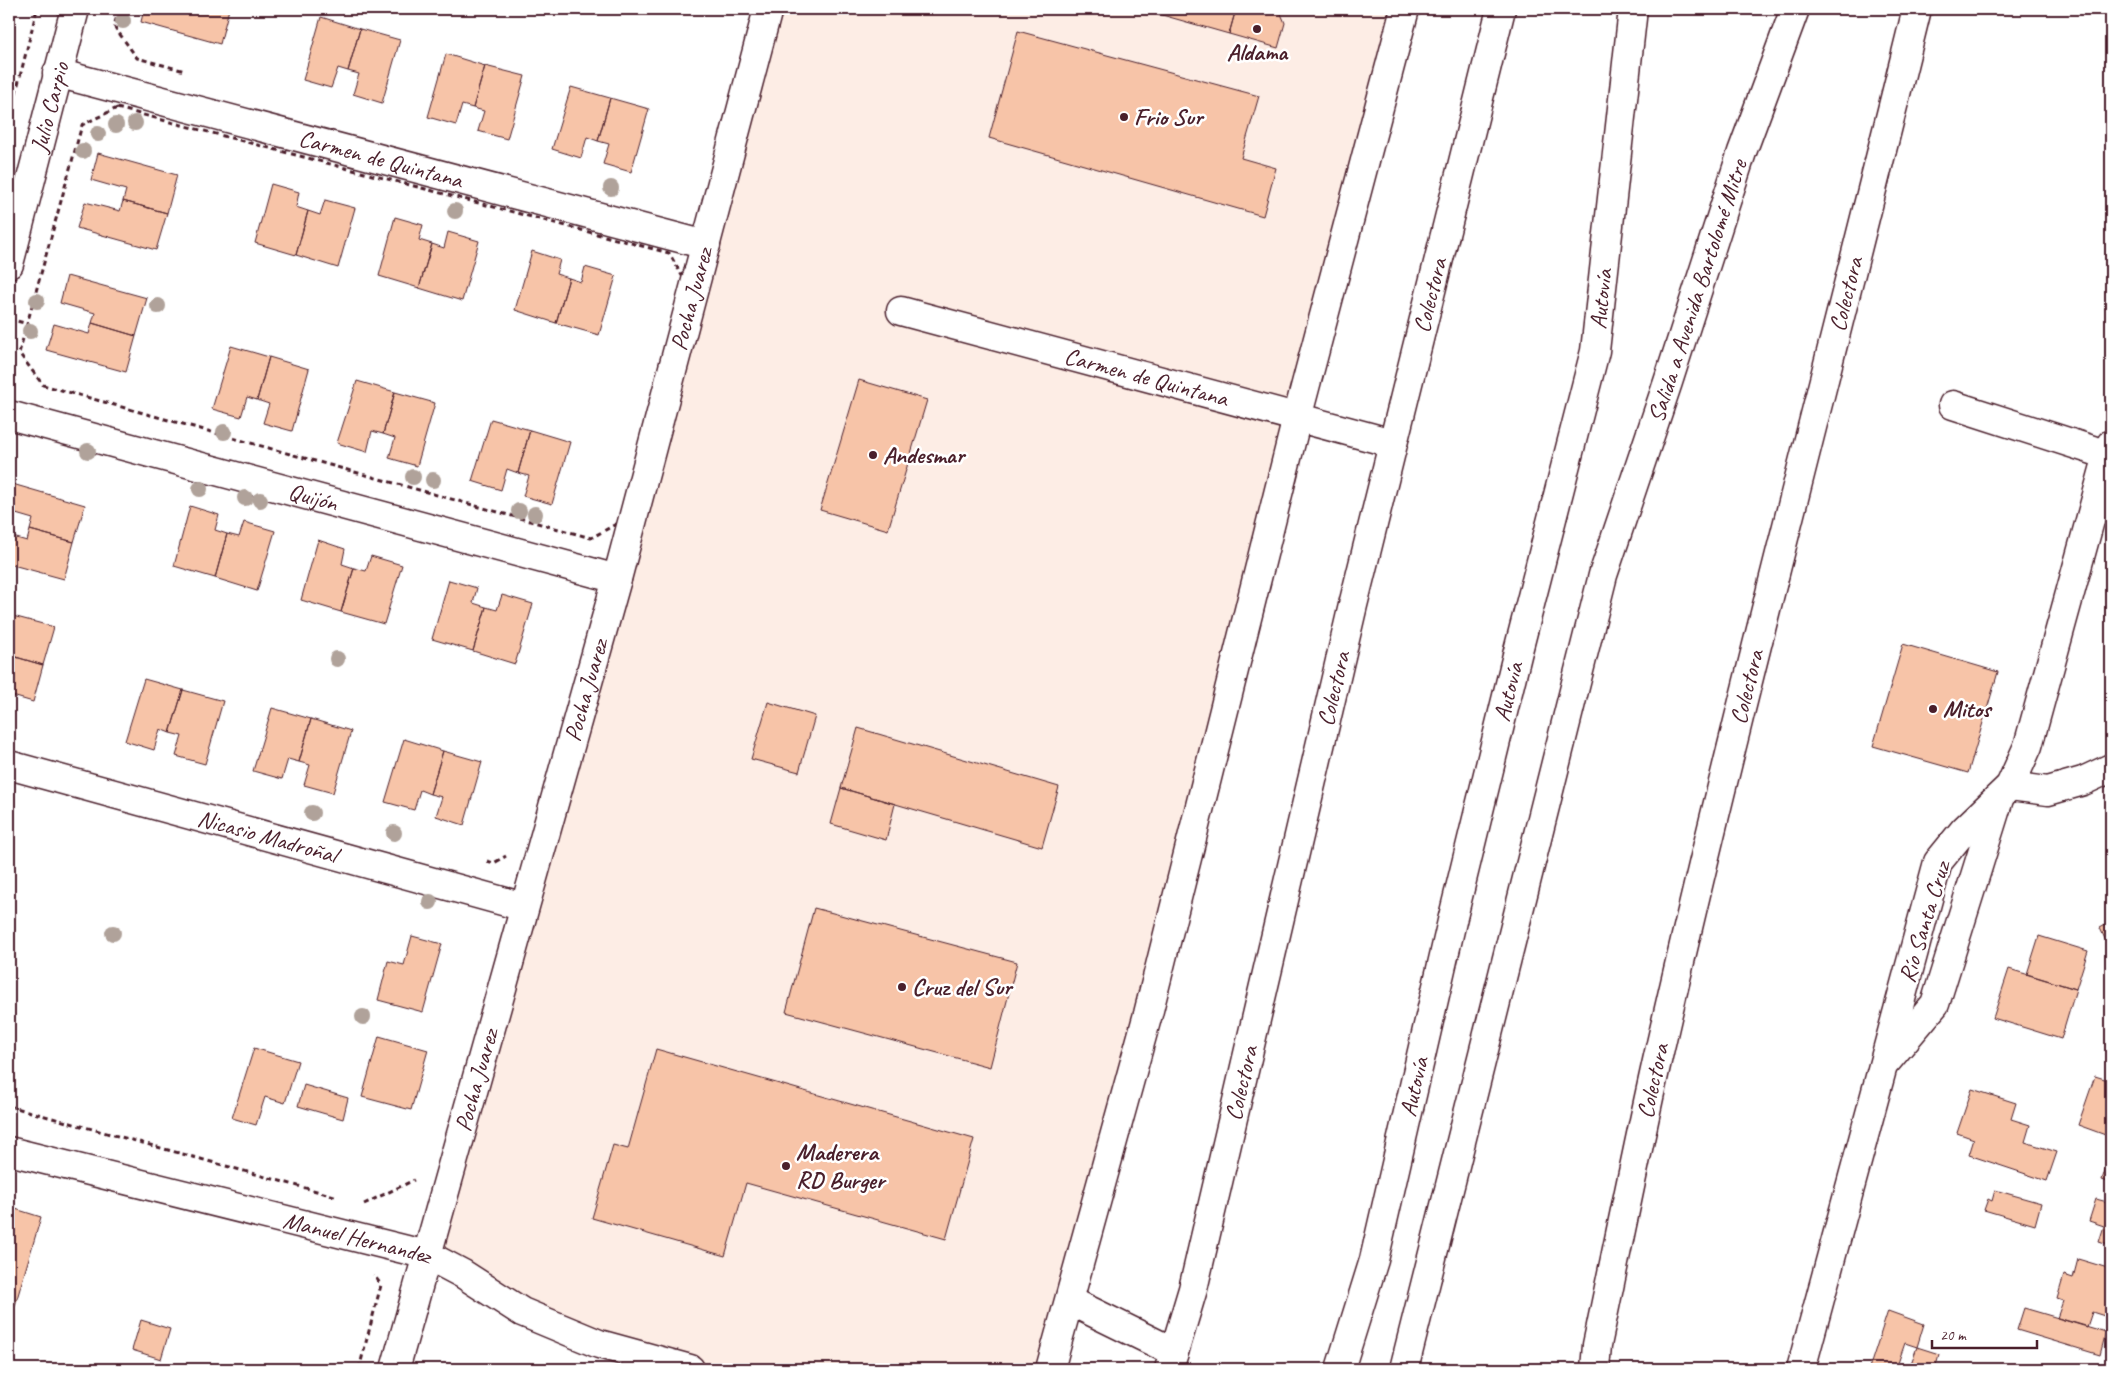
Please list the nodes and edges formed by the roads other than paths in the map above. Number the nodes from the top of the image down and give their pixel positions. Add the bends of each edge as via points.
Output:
1 (75, 9) edge
2 (768, 9) edge
3 (1405, 9) edge
4 (1501, 9) edge
5 (1633, 9) edge
6 (1795, 9) edge
7 (1917, 9) edge
8 (57, 74) junction
9 (706, 245) junction
10 (9, 264) edge
11 (901, 311) dead end
12 (1953, 405) dead end
13 (9, 415) edge
14 (1297, 418) junction
15 (1392, 443) junction
16 (2110, 449) edge
17 (618, 578) junction
18 (9, 766) edge
19 (2111, 768) edge
20 (2005, 792) junction
21 (524, 907) junction
22 (1883, 1066) junction
23 (9, 1151) edge
24 (426, 1255) junction
25 (1070, 1301) junction
26 (1172, 1361) edge
27 (395, 1369) edge
28 (690, 1369) edge
29 (1050, 1369) edge
30 (1340, 1369) edge
31 (1404, 1369) edge
32 (1595, 1369) edge
33 (1801, 1369) edge

1 - 8 street, Julio Carpio
2 - 9 street, Pocha Juarez
3 - 14 street
4 - 15 street, Colectora
5 - 30 street, Autovía via 1595,351 1454,911 1374,1260
6 - 31 street, Salida a Avenida Bartolomé Mitre via 1742,152 1603,575
7 - 32 street, Colectora via 1744,699 1657,1062 1597,1344
8 - 9 street, Carmen de Quintana
8 - 10 street, Julio Carpio
9 - 17 street, Pocha Juarez
11 - 14 street, Carmen de Quintana
12 - 16 street
13 - 17 street, Quijón
14 - 15 street, Carmen de Quintana
14 - 25 street via 1151,1004
15 - 26 street, Colectora via 1194,1289
16 - 20 street, Río Santa Cruz via 2028,746
17 - 21 street, Pocha Juarez
18 - 21 street, Nicasio Madroñal
19 - 20 street via 2083,781 2048,791
20 - 22 street via 1935,1004
20 - 22 street, Río Santa Cruz via 1964,830 1938,862
21 - 24 street, Pocha Juarez
22 - 33 street, Río Santa Cruz
23 - 24 street, Manuel Hernandez
24 - 27 street, Pocha Juarez
24 - 28 street, Manuel Hernandez via 463,1274 522,1312 599,1344
25 - 26 street
25 - 29 street

